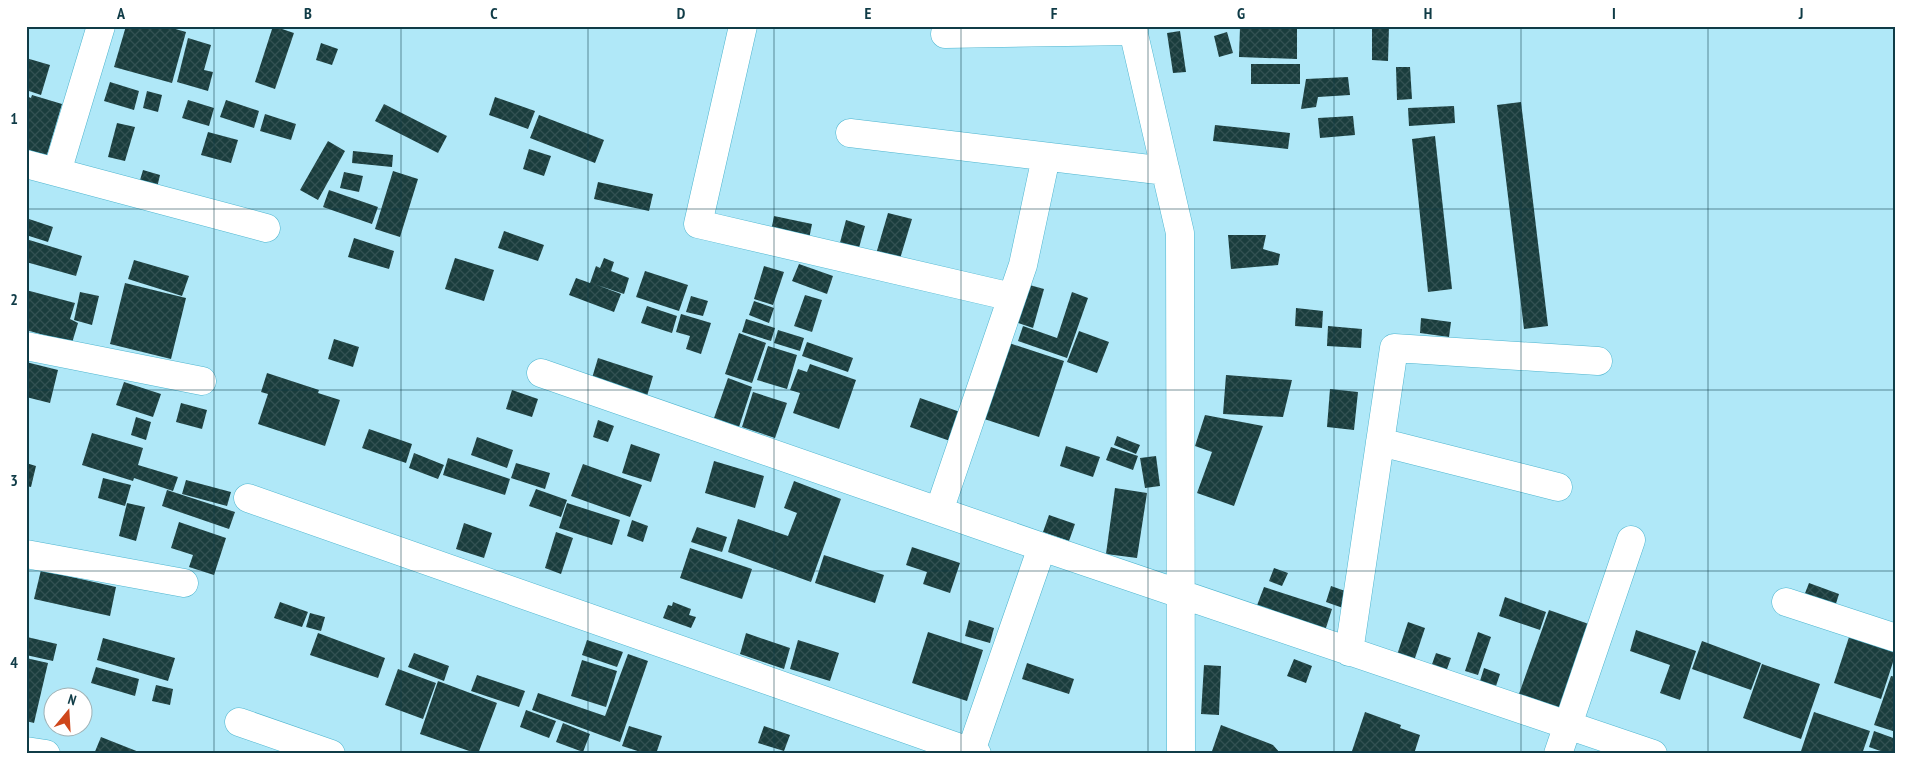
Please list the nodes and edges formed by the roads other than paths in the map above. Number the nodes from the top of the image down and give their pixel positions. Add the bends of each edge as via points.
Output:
1 (102, 26) edge
2 (743, 26) edge
3 (1133, 29) edge
4 (945, 34) dead end
5 (850, 133) dead end
6 (1046, 157) junction
7 (26, 164) edge
8 (1166, 171) junction
9 (57, 172) junction
10 (266, 228) dead end
11 (1012, 297) junction
12 (26, 346) edge
13 (1598, 362) dead end
14 (541, 373) dead end
15 (202, 381) dead end
16 (1380, 442) junction
17 (1558, 487) dead end
18 (248, 498) dead end
19 (939, 511) junction
20 (1631, 540) dead end
21 (1042, 547) junction
22 (26, 554) edge
23 (184, 583) dead end
24 (1181, 594) junction
25 (1786, 602) dead end
26 (1896, 638) edge
27 (1349, 652) junction
28 (239, 722) dead end
29 (1568, 726) junction
30 (26, 751) edge
31 (973, 753) edge
32 (46, 754) edge
33 (331, 754) edge
34 (1181, 754) edge
35 (1558, 754) edge
36 (1652, 754) edge

1 - 9 street
2 - 11 street via 698,224
3 - 4 street
3 - 8 street
5 - 6 street
6 - 8 street
6 - 11 street via 1023,265
7 - 9 street
8 - 24 street via 1180,233
9 - 10 street
11 - 19 street
12 - 15 street
13 - 16 street via 1394,348
14 - 19 street
16 - 17 street
16 - 27 street
18 - 31 street
19 - 21 street
20 - 29 street
21 - 24 street
21 - 31 street
22 - 23 street
24 - 27 street
24 - 34 street
25 - 26 street
27 - 29 street
28 - 33 street
29 - 35 street
29 - 36 street
30 - 32 street

